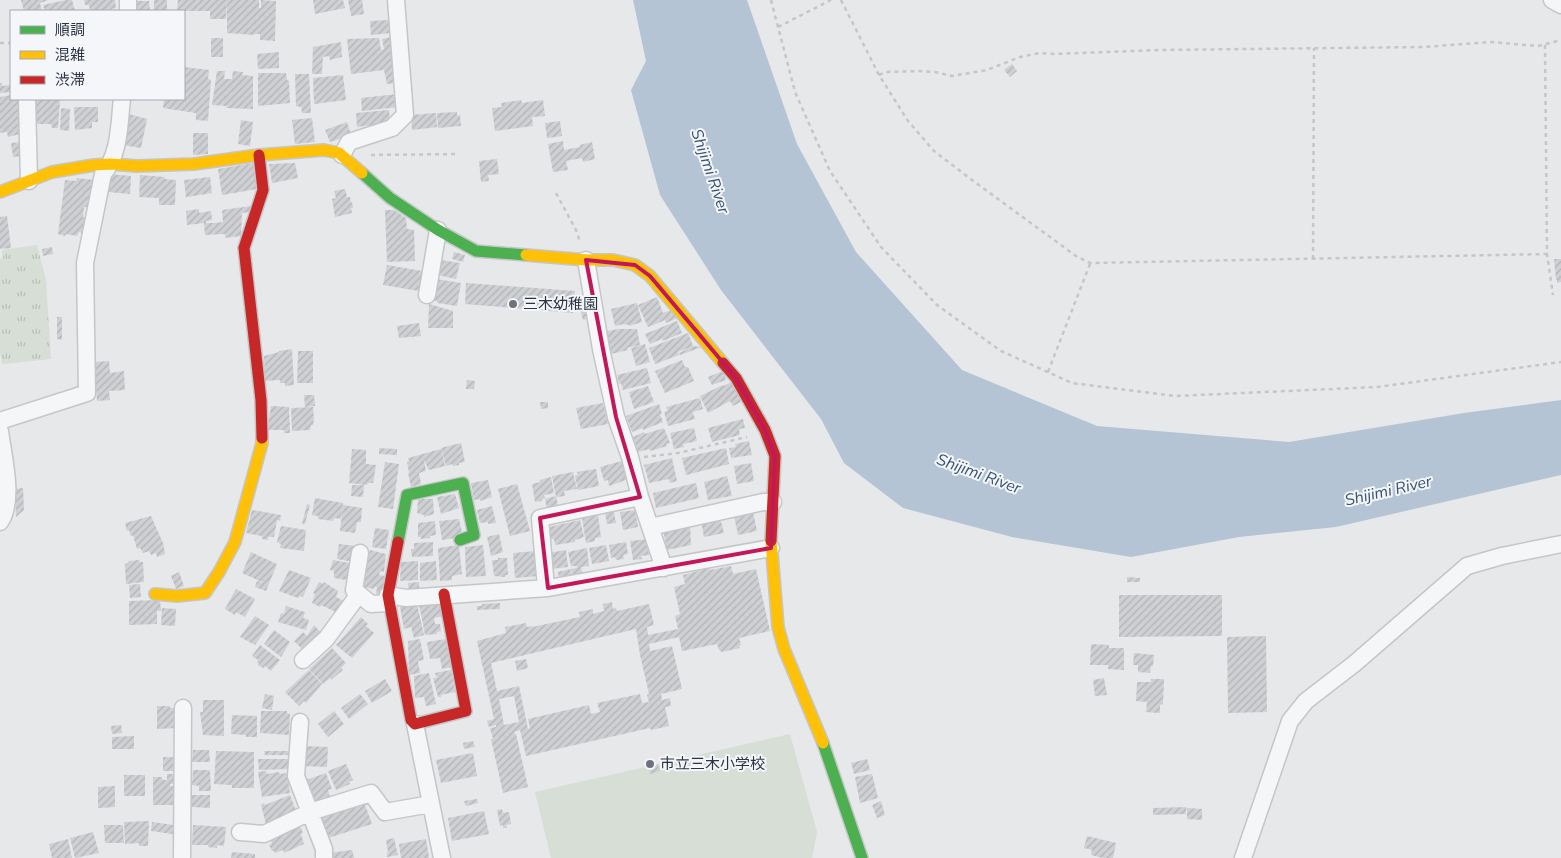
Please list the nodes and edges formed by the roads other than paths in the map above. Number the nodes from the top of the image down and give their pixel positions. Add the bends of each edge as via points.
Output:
1 (396, 0) edge
2 (1552, 0) edge
3 (1561, 5) edge
4 (27, 100) edge
5 (122, 100) edge
6 (259, 155) junction
7 (342, 155) junction
8 (112, 164) junction
9 (29, 181) junction
10 (0, 192) edge
11 (438, 230) junction
12 (586, 260) junction
13 (427, 295) dead end
14 (0, 421) edge
15 (0, 431) edge
16 (640, 497) junction
17 (773, 502) junction
18 (0, 522) edge
19 (650, 527) junction
20 (460, 540) dead end
21 (1561, 544) edge
22 (771, 548) junction
23 (360, 553) dead end
24 (664, 568) junction
25 (546, 588) junction
26 (155, 594) dead end
27 (359, 594) junction
28 (444, 594) junction
29 (389, 599) junction
30 (303, 660) dead end
31 (183, 708) dead end
32 (300, 722) dead end
33 (415, 724) junction
34 (431, 804) junction
35 (310, 812) junction
36 (240, 832) dead end
37 (182, 858) edge
38 (324, 858) edge
39 (442, 858) edge
40 (862, 858) edge
41 (1243, 858) edge

1 - 7 street via 404,114 392,128 349,142
2 - 3 street
4 - 9 street
5 - 8 street
6 - 7 street via 324,150
6 - 8 street via 194,164
6 - 26 street via 263,190 244,248 261,400 262,443 235,542 205,593
7 - 11 street via 390,198
8 - 9 street via 52,172
8 - 14 street via 103,174 85,263 88,393
9 - 10 street
11 - 12 street via 476,251
11 - 13 street
12 - 16 street via 616,417
12 - 17 street via 613,260 635,265 650,276 736,378 765,430 775,456
15 - 18 street via 7,487 4,516
16 - 19 street
16 - 25 street via 540,518
17 - 19 street
17 - 22 street
19 - 24 street
20 - 29 street via 474,535 463,483 407,495
21 - 41 street via 1468,566 1306,701 1290,721
22 - 24 street
22 - 40 street via 778,627 784,649 822,741
23 - 27 street via 354,590
24 - 25 street
25 - 28 street
27 - 29 street via 371,604
27 - 30 street via 326,639
28 - 29 street
28 - 33 street via 466,711
29 - 33 street
31 - 37 street
32 - 35 street via 296,776
33 - 34 street
34 - 35 street via 386,812 372,793
34 - 39 street
35 - 36 street via 264,834
35 - 38 street via 324,849

